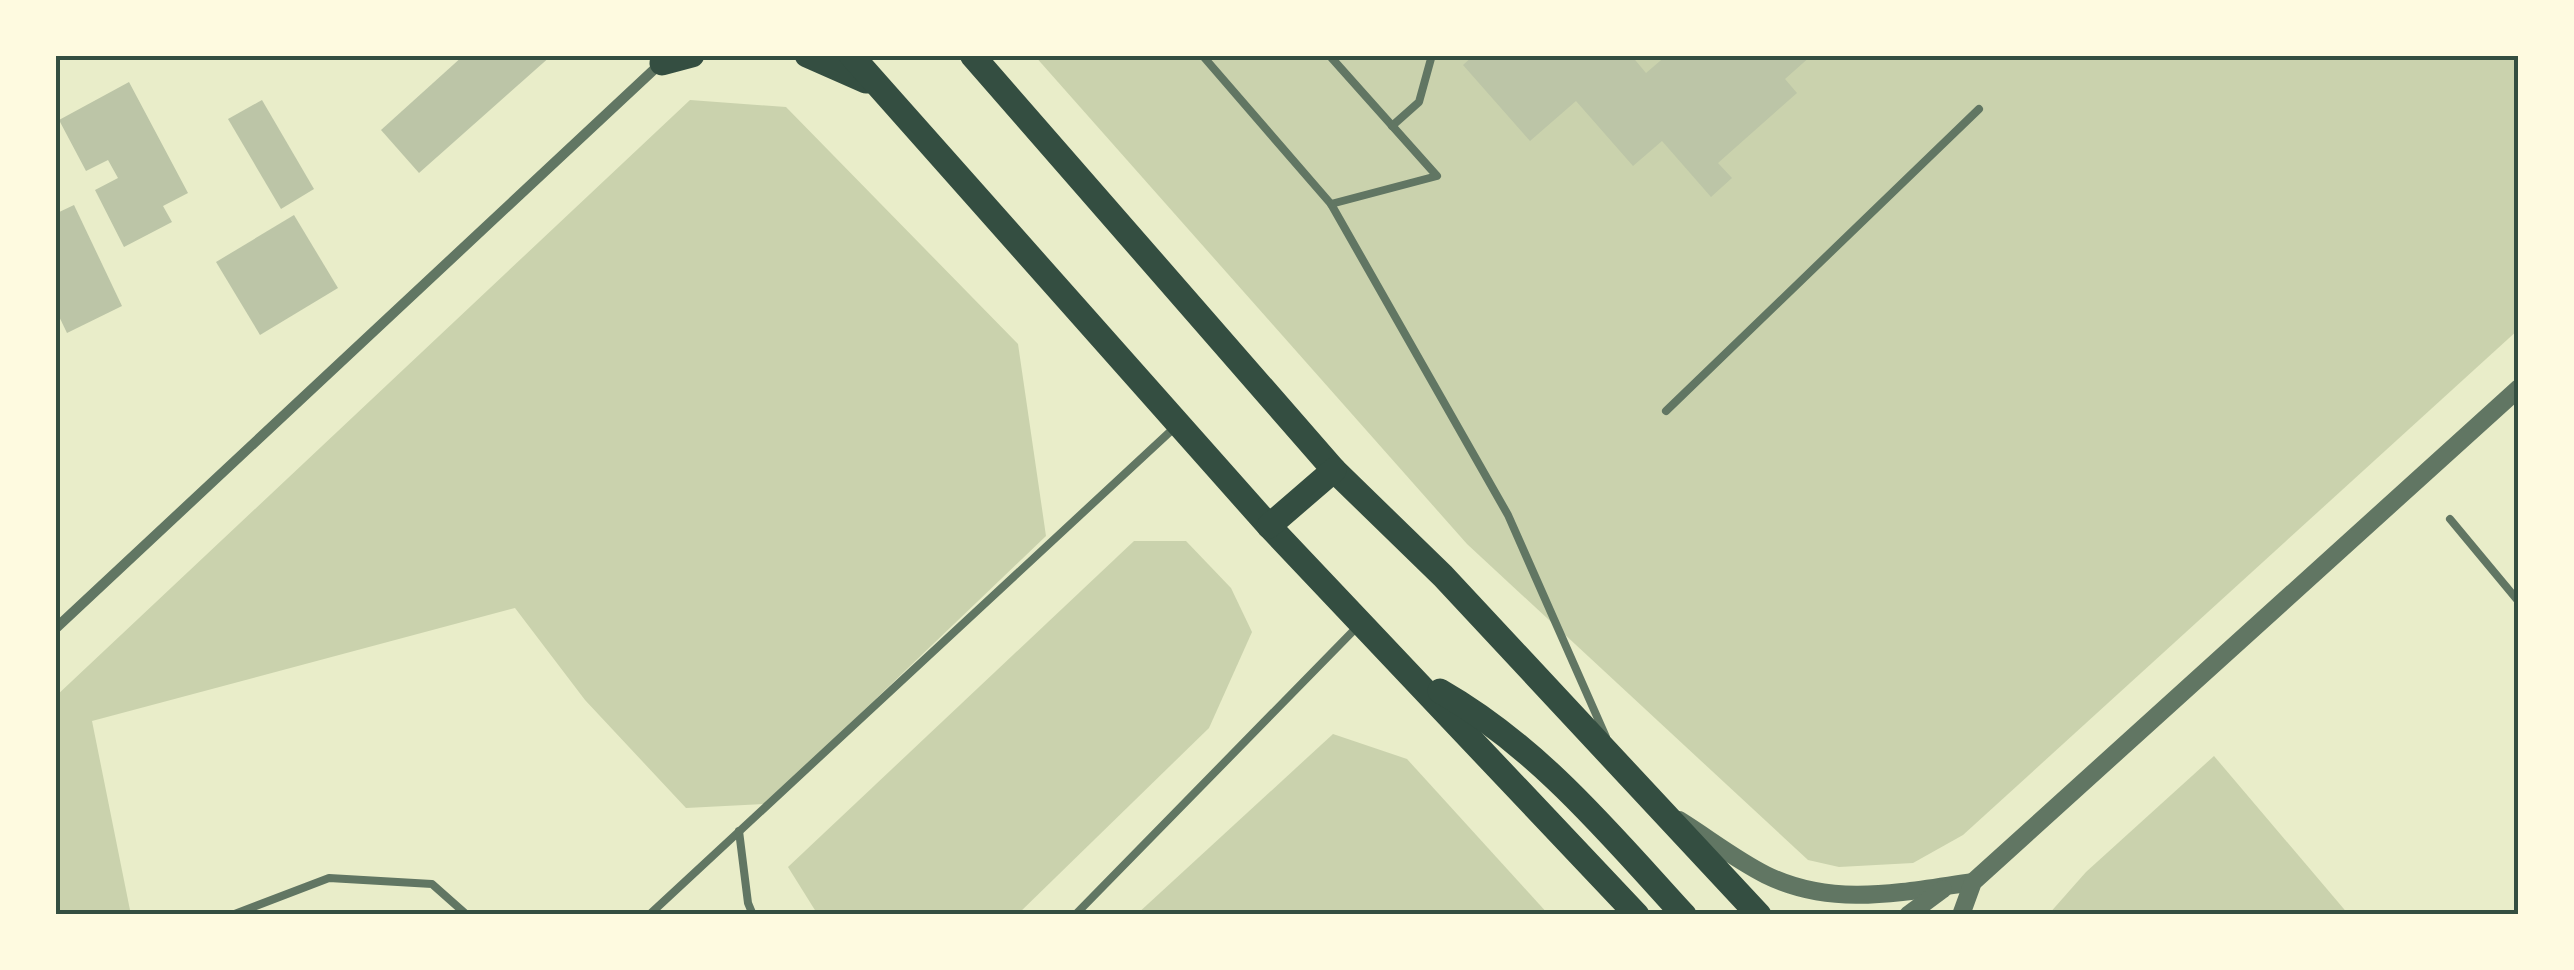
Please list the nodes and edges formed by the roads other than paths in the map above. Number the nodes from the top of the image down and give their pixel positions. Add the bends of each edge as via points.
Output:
1 (692, 55) edge
2 (807, 55) edge
3 (851, 55) edge
4 (972, 55) edge
5 (1202, 55) edge
6 (1329, 55) edge
7 (1432, 55) edge
8 (664, 59) edge
9 (880, 88) junction
10 (1979, 110) dead end
11 (1392, 126) junction
12 (1331, 204) junction
13 (2519, 388) edge
14 (1666, 411) dead end
15 (1179, 424) junction
16 (1334, 470) junction
17 (2450, 519) dead end
18 (1269, 526) junction
19 (2519, 602) edge
20 (1362, 623) junction
21 (55, 628) edge
22 (1410, 673) junction
23 (1618, 764) junction
24 (1662, 810) junction
25 (740, 831) junction
26 (1973, 882) junction
27 (1947, 886) junction
28 (232, 915) edge
29 (467, 915) edge
30 (649, 915) edge
31 (753, 915) edge
32 (1075, 915) edge
33 (1636, 915) edge
34 (1684, 915) edge
35 (1760, 915) edge
36 (1908, 915) edge
37 (1961, 915) edge

1 - 8 main road
2 - 9 main road
3 - 9 main road
4 - 16 main road
5 - 12 lane
6 - 11 lane
7 - 11 lane via 1419,102
8 - 21 street
9 - 15 main road
10 - 14 lane
11 - 12 lane via 1437,176
12 - 23 lane via 1508,516
13 - 26 street
15 - 18 main road
15 - 25 lane
16 - 18 main road
16 - 23 main road via 1444,576
17 - 19 lane
18 - 20 main road
20 - 22 main road
20 - 32 lane
22 - 33 main road
22 - 34 main road via 1531,754
23 - 24 main road
24 - 27 street via 1763,874 1805,890 1859,896
24 - 35 main road
25 - 30 lane
25 - 31 lane
26 - 27 street
26 - 37 street
27 - 36 street
28 - 29 lane via 329,878 432,884

